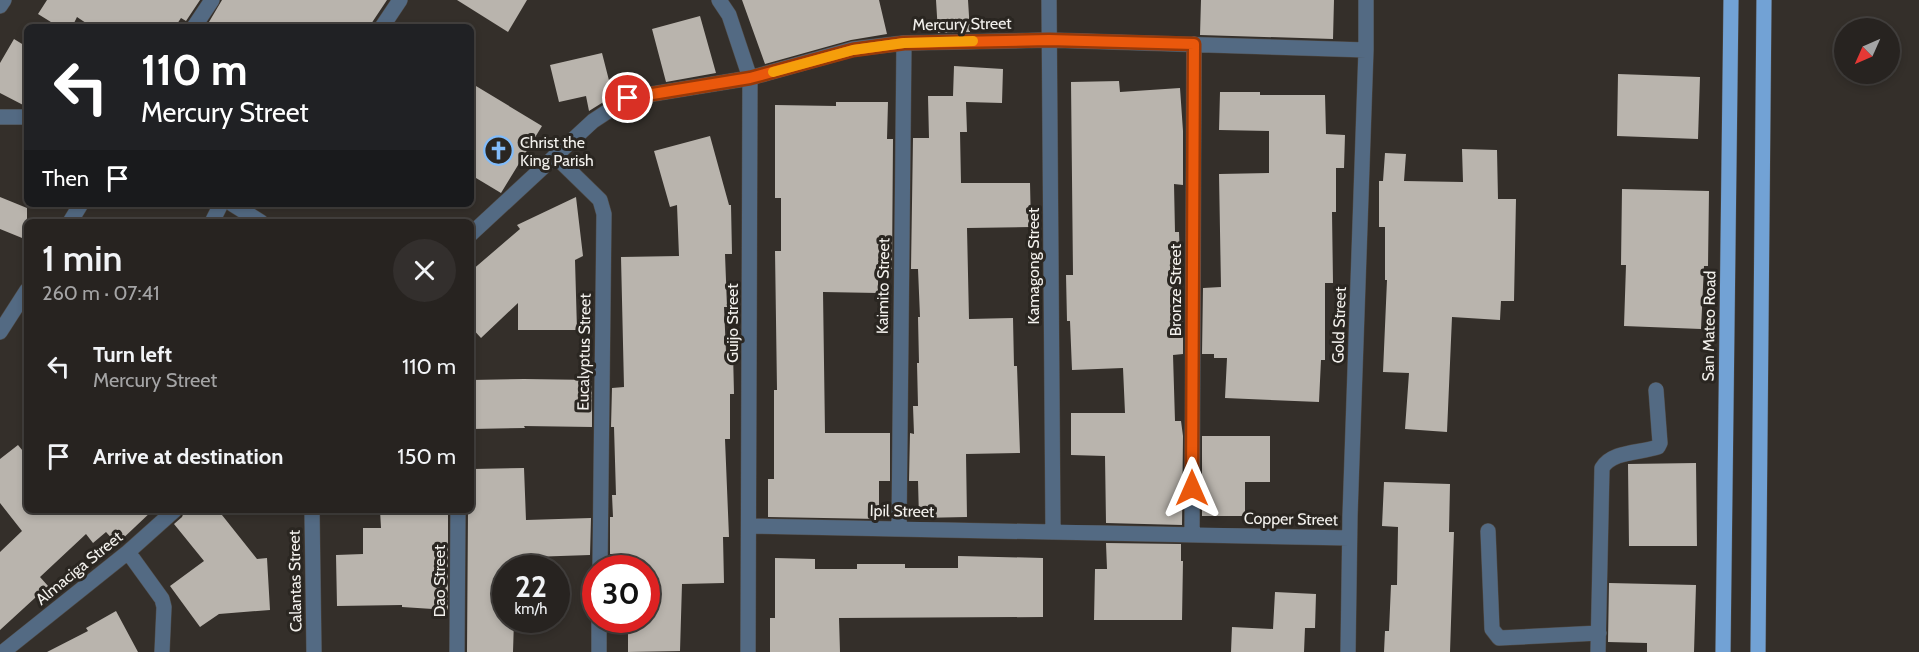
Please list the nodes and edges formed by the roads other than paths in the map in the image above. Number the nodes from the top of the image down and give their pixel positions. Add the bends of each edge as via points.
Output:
1 (4, 0) edge
2 (212, 0) edge
3 (400, 0) edge
4 (719, 0) edge
5 (1049, 0) edge
6 (1366, 0) edge
7 (1731, 0) edge
8 (1764, 0) edge
9 (0, 6) edge
10 (196, 24) edge
11 (384, 24) edge
12 (1049, 40) junction
13 (904, 43) junction
14 (1194, 44) junction
15 (1366, 50) junction
16 (750, 78) junction
17 (0, 117) edge
18 (24, 117) edge
19 (555, 156) junction
20 (240, 207) edge
21 (258, 214) edge
22 (474, 231) edge
23 (24, 295) edge
24 (0, 332) edge
25 (1656, 390) dead end
26 (172, 513) edge
27 (312, 513) edge
28 (458, 513) edge
29 (749, 526) junction
30 (899, 529) junction
31 (1488, 531) dead end
32 (1053, 532) junction
33 (1192, 535) junction
34 (1349, 538) junction
35 (128, 552) junction
36 (600, 555) edge
37 (599, 633) edge
38 (1599, 633) junction
39 (3, 652) edge
40 (162, 652) edge
41 (314, 652) edge
42 (457, 652) edge
43 (599, 652) edge
44 (748, 652) edge
45 (1348, 652) edge
46 (1598, 652) edge
47 (1724, 652) edge
48 (1758, 652) edge

1 - 9 street
2 - 10 street
3 - 11 street
4 - 16 street, Guijo Street via 729,15
5 - 12 street, Kamagong Street
6 - 15 street, Gold Street
7 - 47 main road, San Mateo Road
8 - 48 main road
12 - 13 street, Mercury Street
12 - 14 street, Mercury Street
12 - 32 street, Kamagong Street
13 - 16 street, Mercury Street via 853,50
13 - 30 street, Kaimito Street
14 - 15 street, Mercury Street
14 - 33 street, Bronze Street
15 - 34 street, Gold Street
16 - 19 street, Mercury Street via 628,98 593,121
16 - 29 street, Guijo Street
17 - 18 street
19 - 22 street, Mercury Street
19 - 36 street, Eucalyptus Street via 600,200 604,213
20 - 21 street
23 - 24 street
25 - 38 street via 1658,447 1613,457 1602,468
26 - 35 street, Almaciga Street
27 - 41 street, Calantas Street
28 - 42 street, Dao Street
29 - 30 street, Ipil Street
29 - 44 street, Guijo Street
30 - 32 street, Ipil Street
31 - 38 street via 1492,630 1499,638
32 - 33 street, Copper Street
33 - 34 street, Copper Street
34 - 45 street, Gold Street
35 - 39 street, Almaciga Street
35 - 40 street via 162,599
37 - 43 street
38 - 46 street

